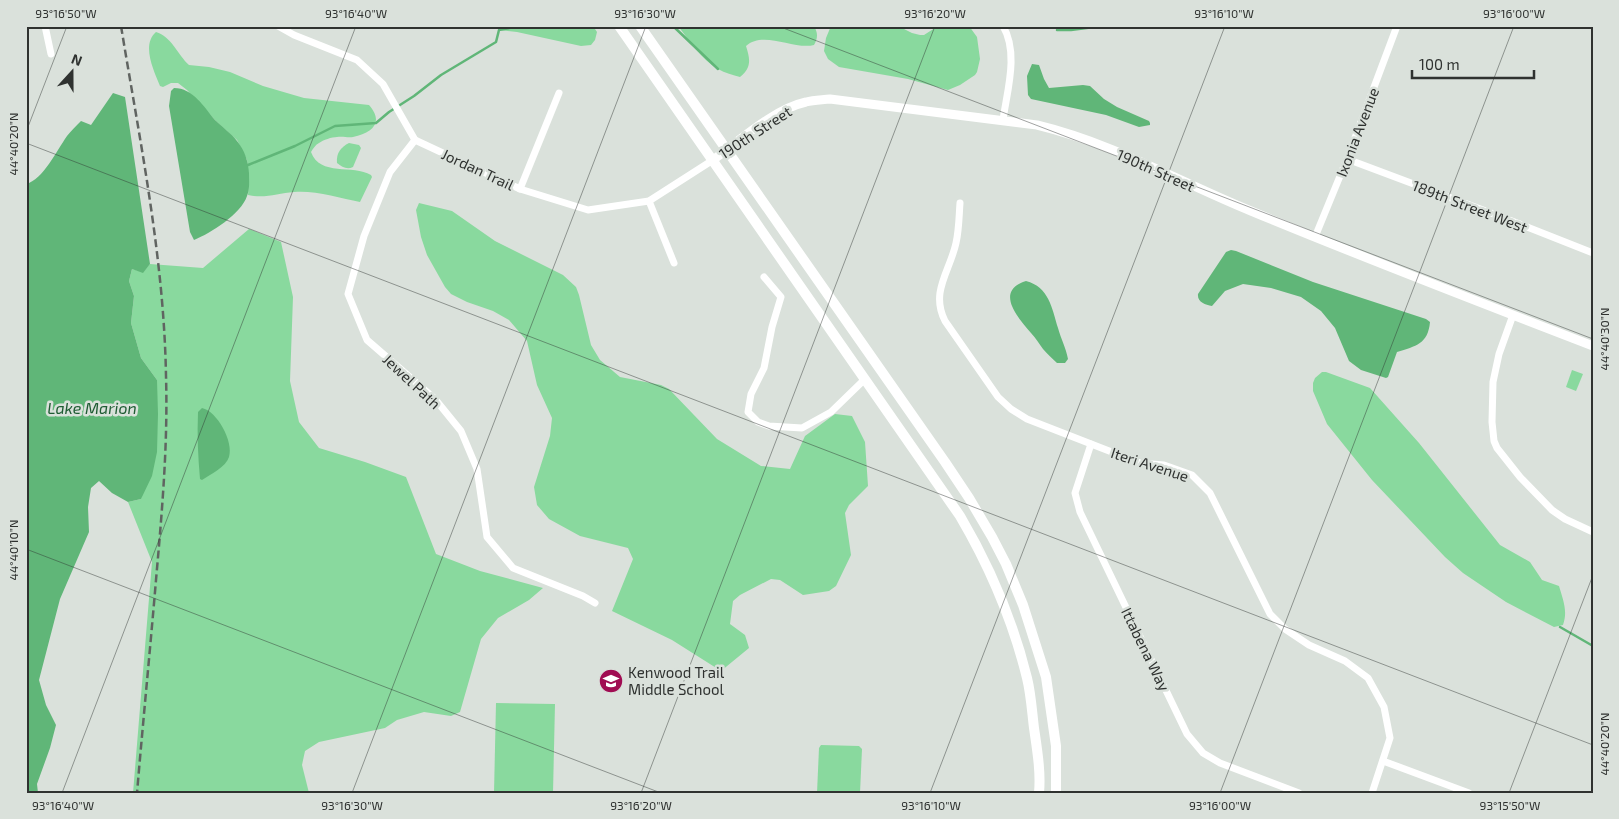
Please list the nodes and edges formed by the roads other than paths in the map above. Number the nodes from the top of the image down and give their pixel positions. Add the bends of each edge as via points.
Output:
1 (45, 26) edge
2 (278, 26) edge
3 (620, 26) edge
4 (640, 26) edge
5 (1003, 26) edge
6 (1397, 26) edge
7 (50, 54) dead end
8 (558, 93) dead end
9 (1003, 120) junction
10 (415, 140) junction
11 (726, 150) junction
12 (1347, 159) junction
13 (713, 160) junction
14 (520, 189) junction
15 (649, 201) junction
16 (960, 203) dead end
17 (1315, 237) junction
18 (1593, 253) edge
19 (674, 263) dead end
20 (764, 277) dead end
21 (1512, 315) junction
22 (1593, 346) edge
23 (865, 380) junction
24 (1091, 444) junction
25 (1593, 532) edge
26 (595, 603) dead end
27 (1383, 760) junction
28 (1464, 792) edge
29 (1039, 793) edge
30 (1056, 793) edge
31 (1299, 793) edge
32 (1372, 793) edge

1 - 7 street
2 - 10 street via 356,60 383,84
3 - 13 main road
4 - 11 main road
5 - 9 street via 1011,53
6 - 12 street, Ixonia Avenue
8 - 14 street
9 - 11 street, 190th Street via 830,100 814,101 780,112
9 - 17 street, 190th Street via 1054,129 1100,145
10 - 14 street, Jordan Trail
10 - 26 street, Jewel Path via 390,172 364,236 348,294 367,340 435,399 461,431 477,469 487,537 513,568
11 - 13 street, 190th Street
11 - 30 main road via 945,462 1006,564 1046,677 1056,746
12 - 17 street, Ixonia Avenue
12 - 18 street, 189th Street West
13 - 15 street, Jordan Trail
13 - 23 main road
14 - 15 street, Jordan Trail via 588,210
15 - 19 street
16 - 24 street, Iteri Avenue via 957,241 939,294 945,322 998,397 1011,409 1027,419
17 - 21 street, 190th Street
20 - 23 street via 781,297 764,368 751,394 748,412 758,422 769,426 802,428 831,412
21 - 22 street, 190th Street
21 - 25 street via 1494,375 1494,441 1502,455 1546,505 1565,519
23 - 29 main road via 960,516 1000,594 1027,680
24 - 27 street, Iteri Avenue via 1140,462 1164,465 1192,475 1210,493 1270,614 1309,645 1345,661 1368,678 1384,706 1390,738
24 - 31 street, Ittabena Way via 1075,493 1080,512 1187,734 1202,753 1220,763
27 - 28 street
27 - 32 street, Iteri Avenue

